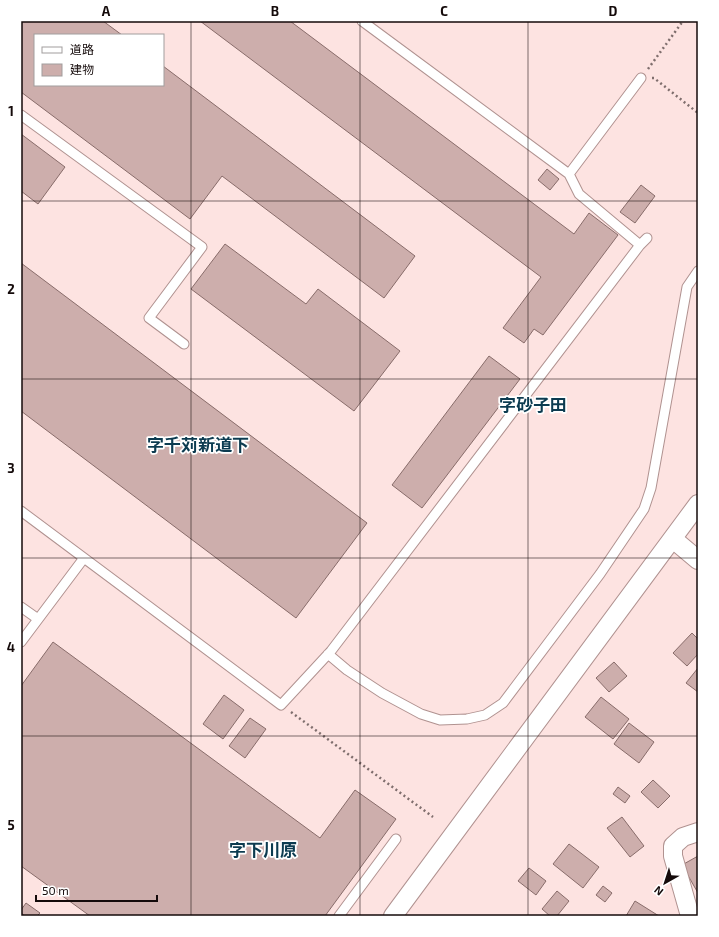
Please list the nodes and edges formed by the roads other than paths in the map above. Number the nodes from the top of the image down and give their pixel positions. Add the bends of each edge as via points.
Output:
1 (362, 21) edge
2 (641, 78) road end
3 (21, 115) edge
4 (569, 174) junction
5 (647, 238) dead end
6 (640, 245) junction
7 (698, 271) edge
8 (184, 344) dead end
9 (698, 504) edge
10 (21, 511) edge
11 (673, 539) junction
12 (84, 558) junction
13 (698, 560) edge
14 (21, 607) edge
15 (38, 619) junction
16 (21, 642) edge
17 (328, 654) junction
18 (698, 832) edge
19 (396, 839) dead end
20 (339, 916) edge
21 (393, 916) edge
22 (690, 916) edge

1 - 4 lane
2 - 4 lane
3 - 8 lane via 202,247 148,318
4 - 6 lane via 579,194
5 - 6 lane
6 - 17 lane
7 - 17 lane via 687,287 651,488 644,509 600,574 503,703 485,715 440,720 421,714 382,693
9 - 11 street
10 - 12 lane
11 - 13 street
11 - 21 street
12 - 15 lane
12 - 17 lane via 281,705
14 - 15 lane
15 - 16 lane
18 - 22 street via 683,837 673,846 673,856
19 - 20 lane

